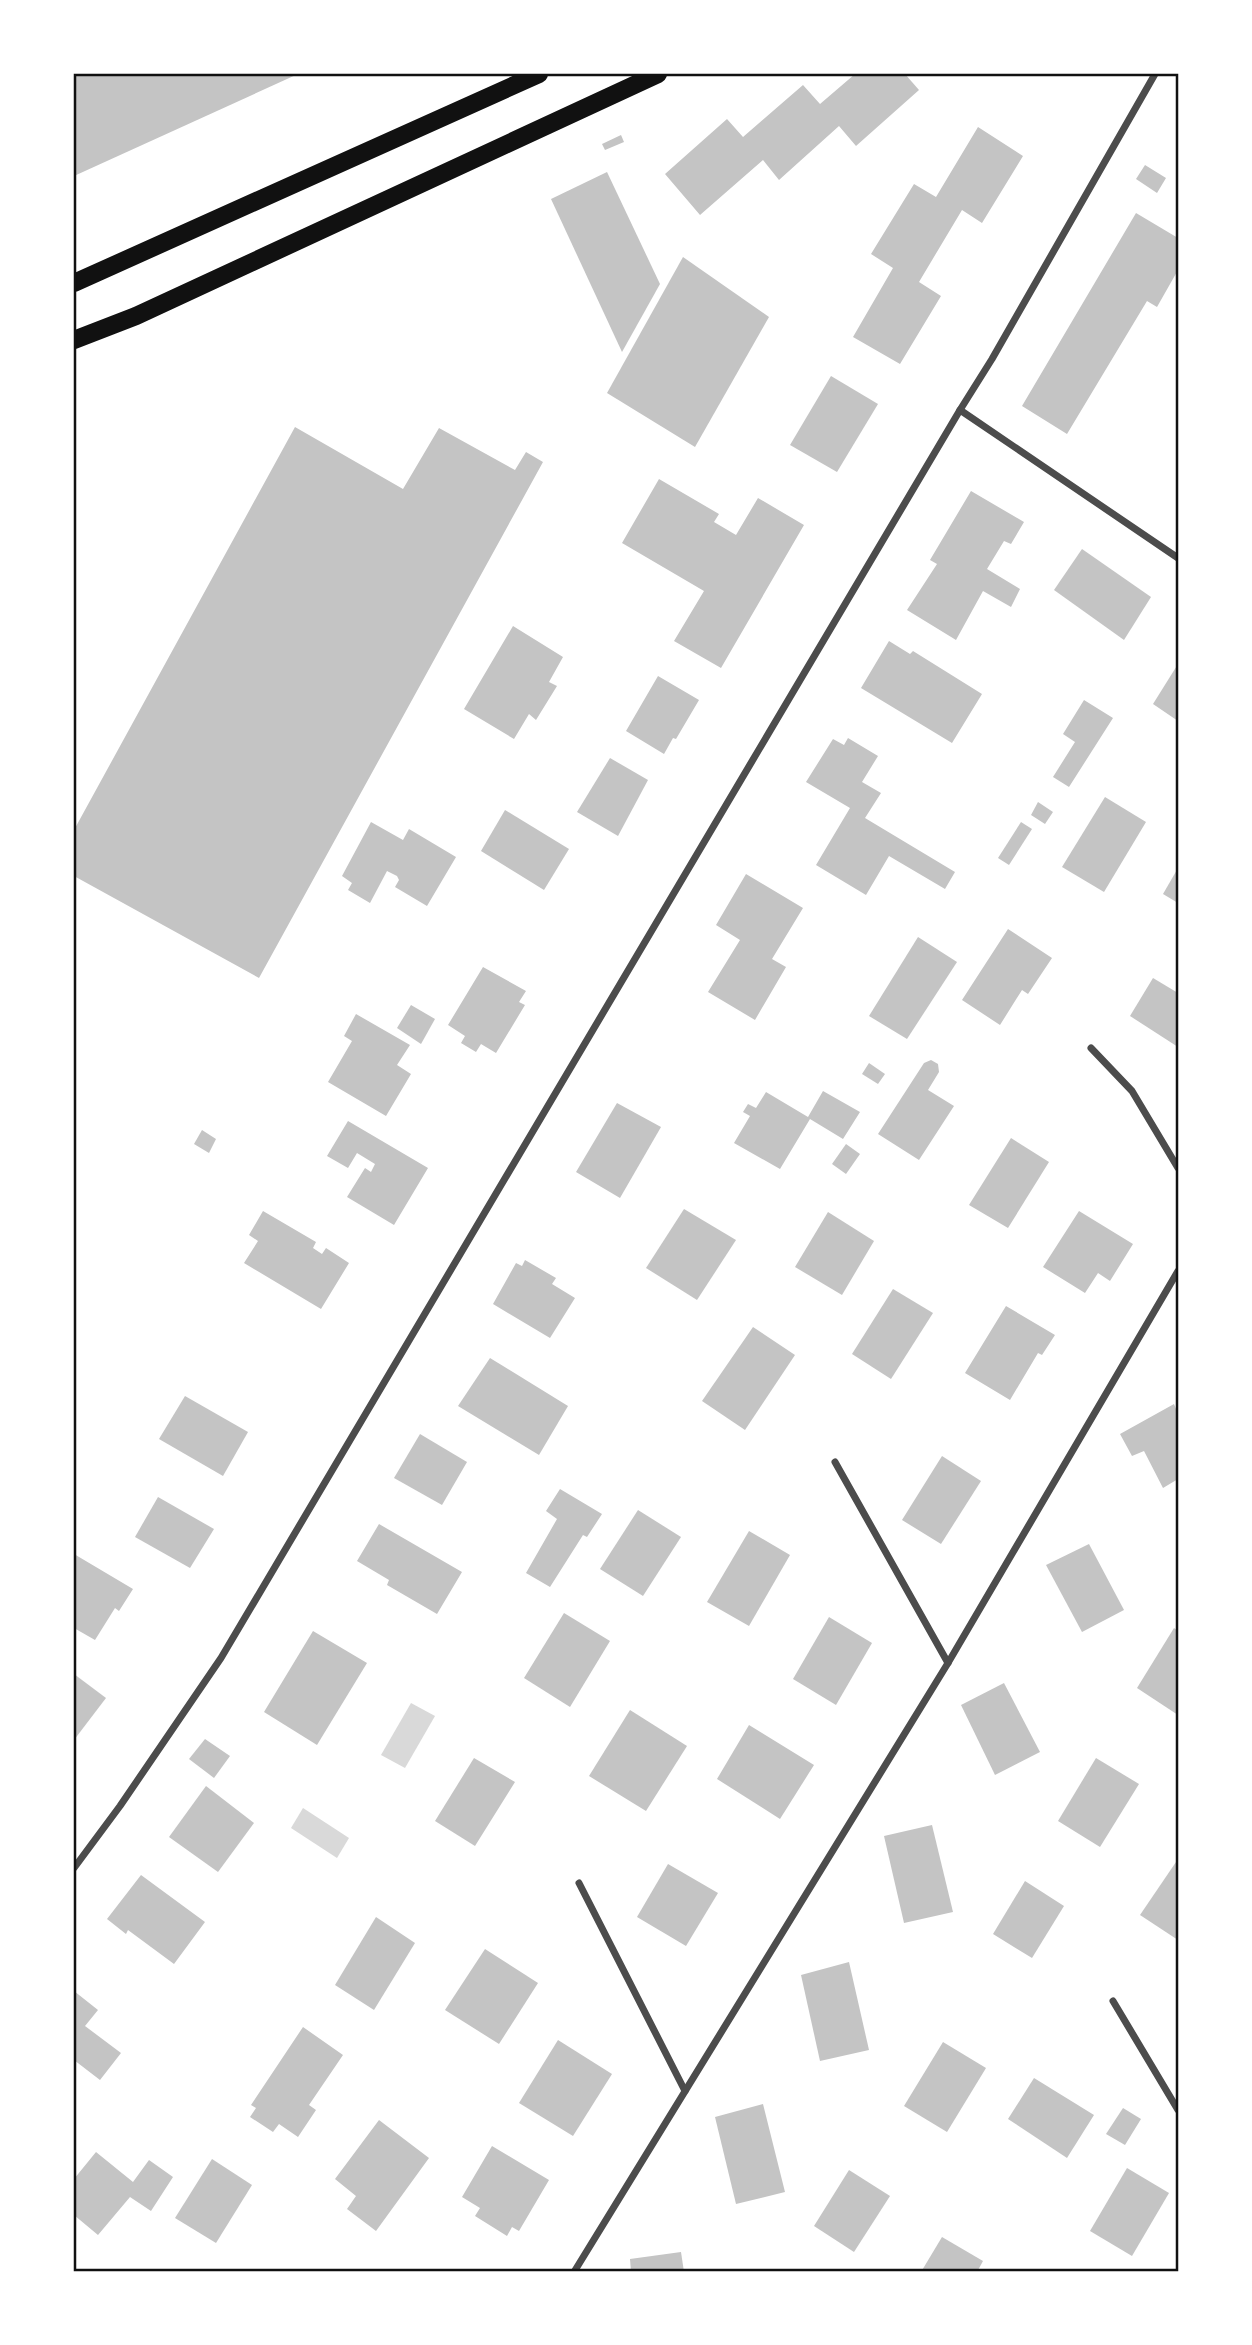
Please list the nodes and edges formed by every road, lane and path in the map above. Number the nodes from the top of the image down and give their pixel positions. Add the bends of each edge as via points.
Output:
1 (539, 74) edge
2 (659, 74) edge
3 (1155, 74) edge
4 (74, 283) edge
5 (74, 340) edge
6 (960, 410) junction
7 (1178, 558) edge
8 (1091, 1048) dead end
9 (1178, 1168) edge
10 (1178, 1271) edge
11 (835, 1462) dead end
12 (948, 1663) junction
13 (74, 1868) edge
14 (579, 1883) dead end
15 (1113, 2001) dead end
16 (685, 2091) junction
17 (1178, 2109) edge
18 (574, 2272) edge

1 - 4 main road
2 - 5 main road via 136,316
3 - 6 street
6 - 7 street
6 - 13 street via 221,1658
8 - 9 street via 1132,1091
10 - 12 street
11 - 12 street
12 - 16 street
14 - 16 street
15 - 17 street
16 - 18 street

